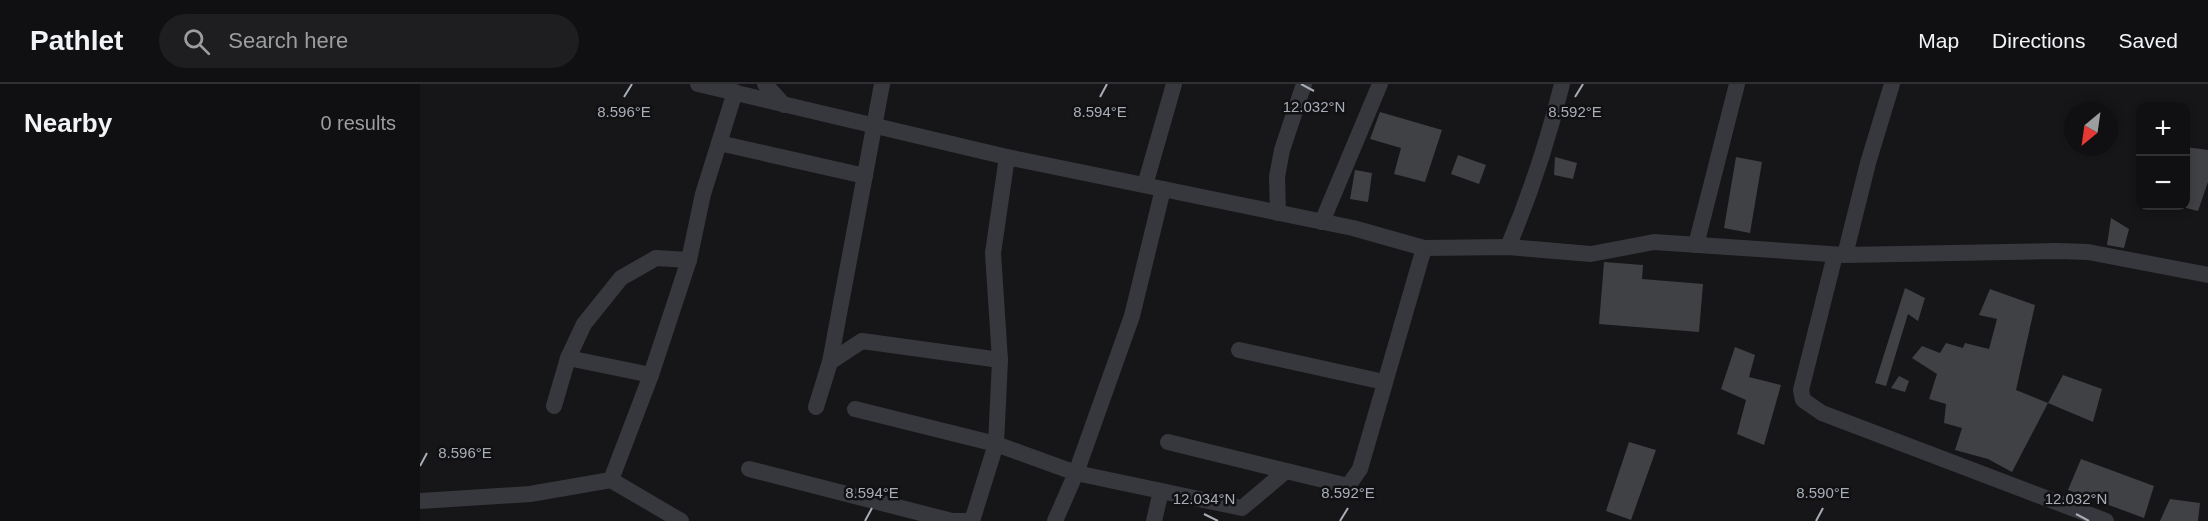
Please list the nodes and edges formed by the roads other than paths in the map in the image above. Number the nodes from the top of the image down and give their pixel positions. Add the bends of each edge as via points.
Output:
1 (698, 84) edge
2 (765, 84) edge
3 (882, 84) edge
4 (1174, 84) edge
5 (1304, 84) edge
6 (1380, 84) edge
7 (1562, 84) edge
8 (1737, 84) edge
9 (1892, 84) edge
10 (735, 92) junction
11 (784, 105) junction
12 (872, 125) junction
13 (719, 143) junction
14 (1007, 157) junction
15 (865, 176) junction
16 (1145, 185) junction
17 (1163, 189) junction
18 (1278, 213) junction
19 (1322, 222) junction
20 (1696, 245) junction
21 (1508, 247) junction
22 (1424, 248) junction
23 (1840, 255) junction
24 (689, 260) junction
25 (2208, 275) edge
26 (1239, 350) dead end
27 (568, 358) junction
28 (1000, 360) junction
29 (830, 362) junction
30 (651, 375) junction
31 (1383, 382) junction
32 (554, 406) dead end
33 (816, 408) dead end
34 (855, 409) dead end
35 (1168, 442) dead end
36 (996, 444) junction
37 (749, 469) dead end
38 (1286, 471) junction
39 (1076, 473) junction
40 (611, 480) junction
41 (1161, 491) junction
42 (420, 501) edge
43 (681, 521) edge
44 (1055, 521) edge
45 (1154, 521) edge
46 (2106, 521) edge

1 - 10 street
2 - 11 street
3 - 12 street
4 - 16 street
5 - 18 street via 1278,168
6 - 19 street
7 - 21 street via 1533,187
8 - 20 street
9 - 23 street
10 - 11 street
10 - 13 street
11 - 12 street
12 - 14 street
12 - 15 street
13 - 15 street
13 - 24 street
14 - 16 street
14 - 28 street via 993,253
15 - 29 street
16 - 17 street
17 - 18 street
17 - 39 street via 1132,316
18 - 19 street
19 - 22 street
20 - 21 street via 1654,242 1591,254
20 - 23 street
21 - 22 street
22 - 31 street
23 - 25 street via 2077,252
23 - 46 street via 1801,390 1803,400 1822,413
24 - 27 street via 656,258 621,278 584,324
24 - 30 street
26 - 31 street
27 - 30 street
27 - 32 street
28 - 29 street via 862,341
28 - 36 street
29 - 33 street
30 - 40 street
31 - 38 street via 1360,469 1348,486
34 - 36 street
35 - 38 street
36 - 37 street via 972,521 952,521
36 - 39 street
38 - 41 street via 1242,508
39 - 41 street
39 - 44 street
40 - 42 street via 530,494
40 - 43 street
41 - 45 street

